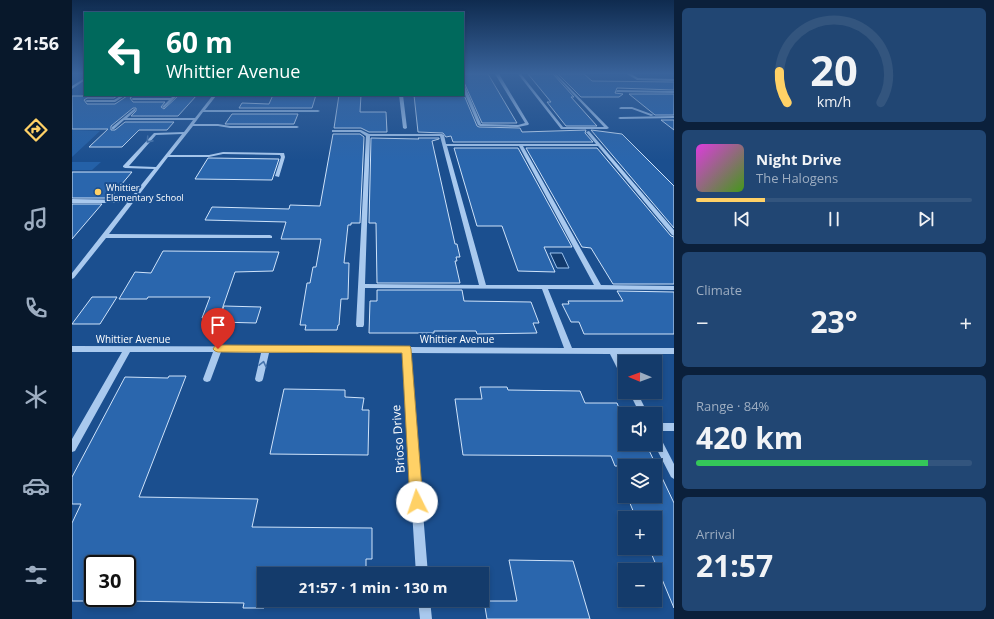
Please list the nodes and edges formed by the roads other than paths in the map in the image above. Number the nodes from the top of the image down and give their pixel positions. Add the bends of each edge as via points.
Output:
1 (168, 103) edge
2 (209, 103) edge
3 (402, 103) edge
4 (470, 103) edge
5 (514, 103) edge
6 (542, 103) edge
7 (583, 103) edge
8 (164, 107) dead end
9 (621, 108) dead end
10 (134, 110) dead end
11 (203, 111) junction
12 (318, 111) dead end
13 (674, 116) edge
14 (620, 118) dead end
15 (124, 119) junction
16 (196, 119) junction
17 (192, 124) junction
18 (297, 127) dead end
19 (113, 128) dead end
20 (405, 128) dead end
21 (333, 131) dead end
22 (588, 132) dead end
23 (185, 133) junction
24 (368, 135) junction
25 (444, 144) junction
26 (520, 145) junction
27 (599, 145) junction
28 (167, 156) junction
29 (158, 168) junction
30 (277, 176) dead end
31 (72, 201) edge
32 (131, 202) junction
33 (674, 234) edge
34 (104, 236) junction
35 (270, 237) dead end
36 (72, 277) edge
37 (362, 286) junction
38 (483, 287) junction
39 (544, 287) junction
40 (599, 288) junction
41 (674, 288) edge
42 (360, 326) dead end
43 (72, 349) edge
44 (128, 349) junction
45 (218, 349) junction
46 (266, 349) junction
47 (406, 349) junction
48 (569, 350) junction
49 (612, 350) junction
50 (674, 351) edge
51 (618, 362) edge
52 (207, 379) dead end
53 (259, 379) dead end
54 (662, 427) edge
55 (674, 427) edge
56 (72, 448) edge
57 (662, 450) edge
58 (674, 474) edge
59 (422, 567) edge
60 (425, 607) edge
61 (426, 619) edge

1 - 8 street
2 - 11 street
3 - 20 street
4 - 5 street via 480,125 527,124
6 - 7 street via 562,128 607,128
9 - 13 street
10 - 15 street
11 - 12 street
11 - 16 street
13 - 14 street
15 - 16 street
15 - 19 street
16 - 17 street
17 - 18 street
17 - 23 street
21 - 24 street via 361,131
22 - 27 street
23 - 28 street
23 -> 29 street via 155,134 125,167
24 - 25 street via 442,135
24 - 37 street
25 - 26 street
25 - 38 street
26 - 27 street
26 - 40 street
27 - 33 street
28 - 29 street
28 - 30 street via 208,156 223,153 282,154
29 - 32 street
31 - 32 street
32 - 34 street
34 - 35 street
34 - 36 street
37 - 38 street
37 - 42 street
38 - 39 street
39 - 40 street
39 - 48 street
40 - 41 street
43 - 44 street, Whittier Avenue
44 - 45 street, Whittier Avenue
44 - 56 street
45 - 46 street, Whittier Avenue
45 - 52 street
46 - 47 street, Whittier Avenue
53 -> 46 street
47 - 48 street, Whittier Avenue
47 - 59 street, Brioso Drive
48 - 49 street, Whittier Avenue
49 - 50 street, Whittier Avenue
49 - 51 street
54 - 55 street
57 - 58 street
60 - 61 street

